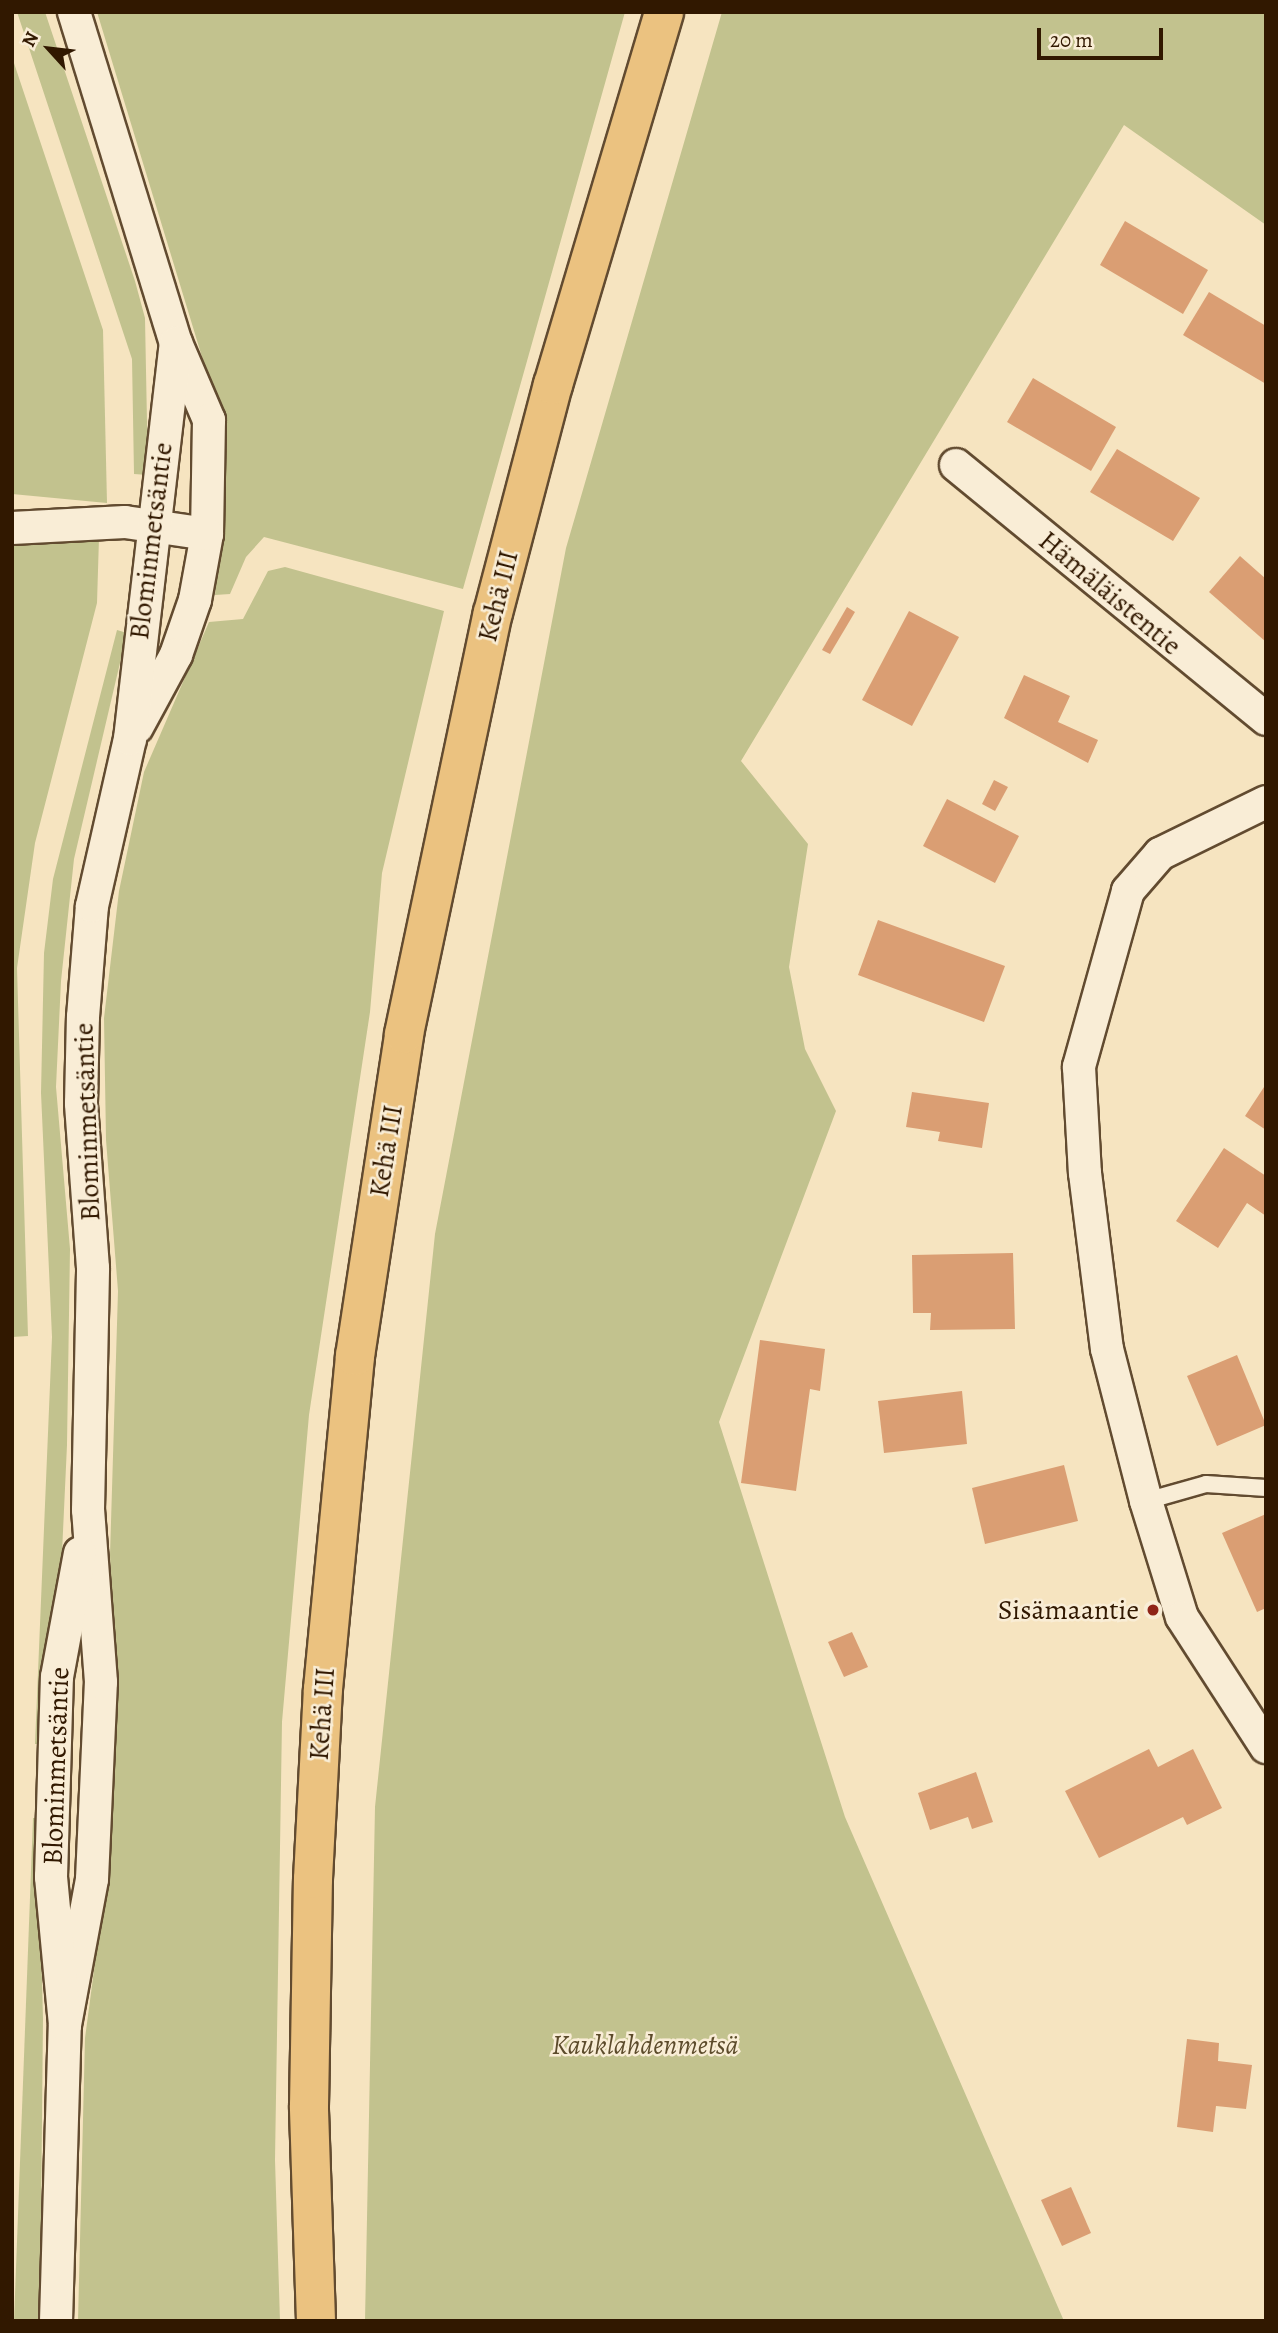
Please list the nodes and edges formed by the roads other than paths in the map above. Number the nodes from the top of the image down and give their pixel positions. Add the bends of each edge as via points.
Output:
1 (74, 12) edge
2 (664, 12) edge
3 (176, 343) junction
4 (956, 465) dead end
5 (157, 527) junction
6 (12, 528) edge
7 (207, 534) junction
8 (1266, 719) edge
9 (130, 739) junction
10 (1266, 802) edge
11 (1266, 1488) edge
12 (1146, 1501) junction
13 (88, 1510) junction
14 (1266, 1747) edge
15 (65, 2025) junction
16 (56, 2321) edge
17 (316, 2321) edge

1 - 3 street, Blominmetsäntie
2 - 17 highway, Kehä III via 553,385 493,613 404,1034 355,1356 323,1689 313,1879 309,2106
3 - 5 street, Blominmetsäntie
3 - 7 street, Blominmetsäntie via 208,420
4 - 8 street, Hämäläistentie
5 - 6 street via 125,522
5 - 7 street
5 - 9 street, Blominmetsäntie
7 - 9 street, Blominmetsäntie via 195,600 176,655
9 - 13 street, Blominmetsäntie via 92,906 83,1017 81,1103 94,1310
10 - 12 street via 1160,855 1128,891 1079,1067 1092,1234 1107,1349
11 - 12 lane via 1206,1484
12 - 14 street via 1182,1618
13 - 15 street, Blominmetsäntie via 100,1695 92,1880
13 - 15 street, Blominmetsäntie via 57,1677 51,1877
15 - 16 street, Blominmetsäntie

